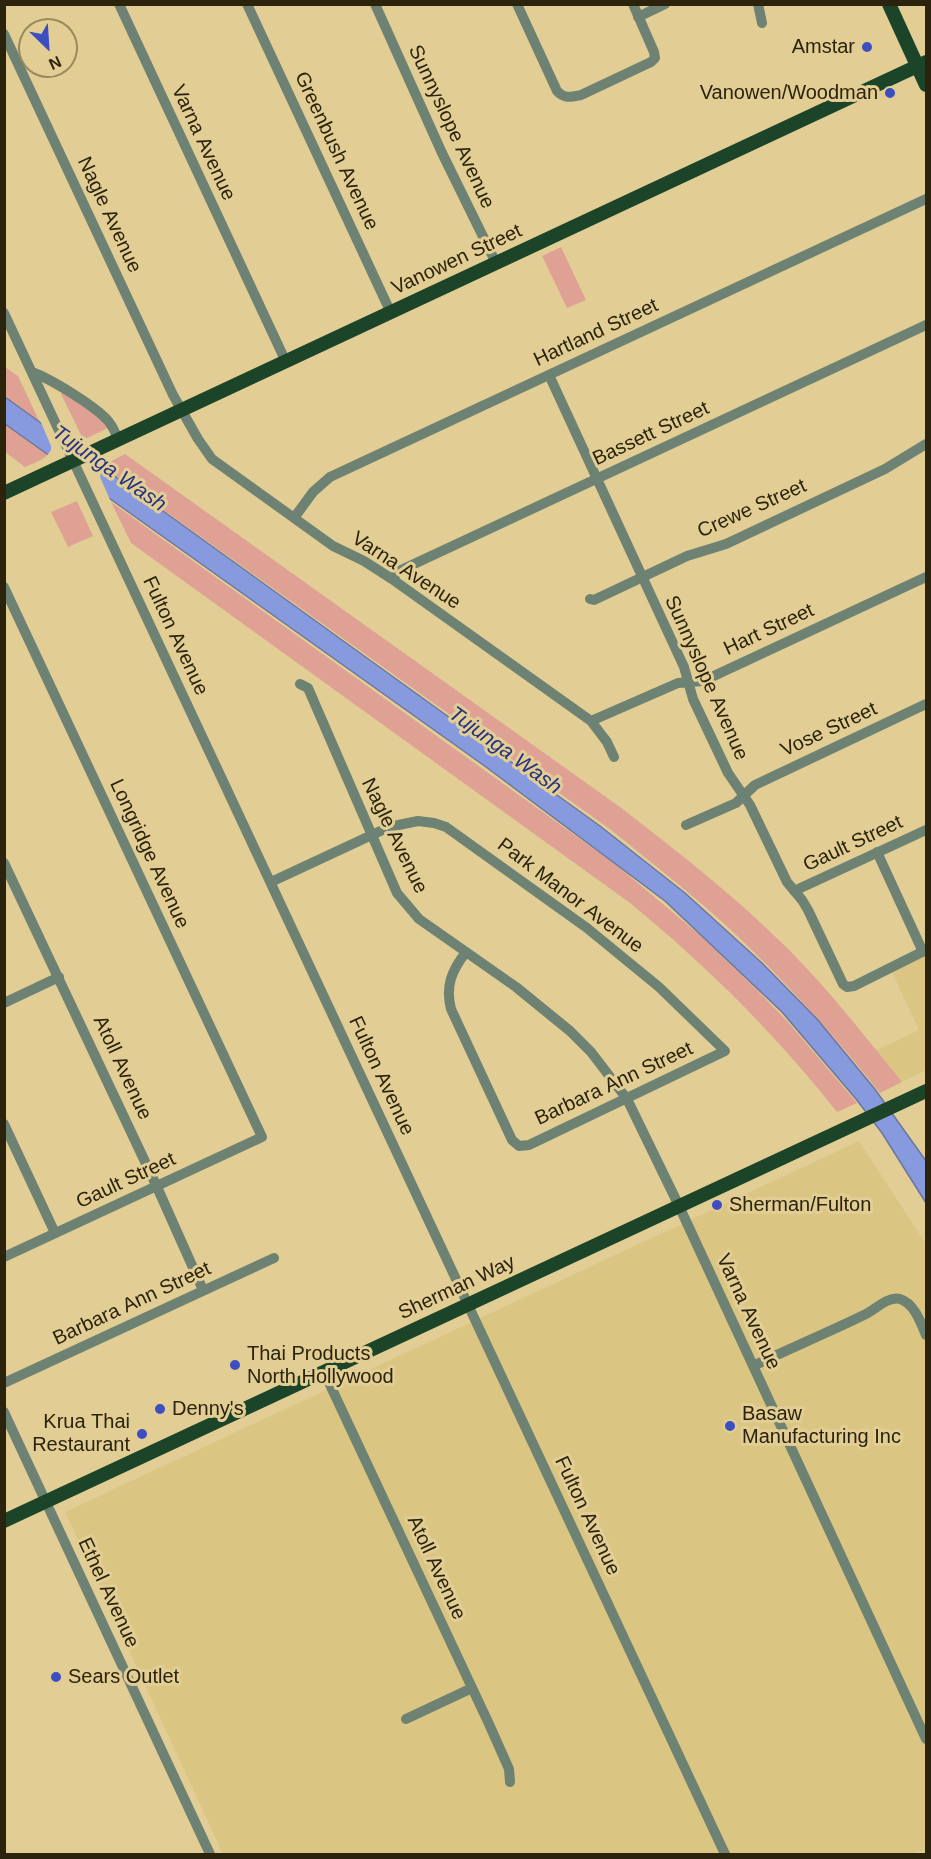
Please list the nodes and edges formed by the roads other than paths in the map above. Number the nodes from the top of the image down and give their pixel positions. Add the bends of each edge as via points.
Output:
1 (119, 4) edge
2 (247, 4) edge
3 (375, 4) edge
4 (517, 4) edge
5 (633, 4) edge
6 (665, 4) edge
7 (758, 4) edge
8 (889, 4) edge
9 (638, 17) junction
10 (762, 23) dead end
11 (4, 34) edge
12 (922, 64) edge
13 (927, 85) edge
14 (927, 199) edge
15 (496, 264) junction
16 (4, 313) edge
17 (391, 313) junction
18 (927, 325) edge
19 (286, 362) junction
20 (32, 372) junction
21 (549, 375) junction
22 (182, 411) junction
23 (118, 440) junction
24 (927, 444) edge
25 (74, 460) junction
26 (596, 479) junction
27 (4, 493) edge
28 (294, 518) junction
29 (927, 577) edge
30 (641, 578) junction
31 (392, 579) junction
32 (4, 587) edge
33 (590, 599) dead end
34 (690, 683) junction
35 (300, 684) dead end
36 (927, 704) edge
37 (591, 722) junction
38 (614, 757) dead end
39 (744, 795) junction
40 (686, 825) dead end
41 (927, 830) edge
42 (371, 836) junction
43 (877, 852) junction
44 (4, 863) edge
45 (8, 879) edge
46 (271, 882) junction
47 (794, 891) junction
48 (925, 951) edge
49 (466, 952) junction
50 (59, 977) junction
51 (4, 1003) edge
52 (725, 1052) joint
53 (927, 1091) edge
54 (627, 1099) junction
55 (4, 1124) edge
56 (262, 1137) joint
57 (157, 1187) junction
58 (679, 1206) junction
59 (56, 1233) junction
60 (4, 1257) edge
61 (274, 1258) dead end
62 (203, 1290) junction
63 (469, 1304) junction
64 (927, 1335) edge
65 (753, 1365) junction
66 (324, 1372) junction
67 (4, 1383) edge
68 (4, 1412) edge
69 (46, 1501) junction
70 (4, 1521) edge
71 (472, 1688) junction
72 (406, 1719) dead end
73 (927, 1740) edge
74 (510, 1782) dead end
75 (210, 1854) edge
76 (725, 1854) edge

1 - 19 street, Varna Avenue
2 - 17 street, Greenbush Avenue
3 - 15 street, Sunnyslope Avenue
4 - 9 street via 557,92 569,97 581,95 655,58
5 - 9 street
6 - 9 street
7 - 10 street
8 - 12 main road
11 - 22 street, Nagle Avenue
12 - 13 main road
12 - 15 main road, Vanowen Street
14 - 21 street, Hartland Street
15 - 17 main road, Vanowen Street
16 - 20 street, Fulton Avenue
17 - 19 main road, Vanowen Street
18 - 26 street, Bassett Street
19 - 22 main road, Vanowen Street
20 - 23 street via 57,383 103,416
20 - 25 street, Fulton Avenue
21 - 26 street, Sunnyslope Avenue
21 - 28 street, Hartland Street via 330,477
22 - 23 main road, Vanowen Street
22 - 28 street, Varna Avenue via 212,459
23 - 25 main road, Vanowen Street
24 - 30 street, Crewe Street via 726,543
25 - 27 main road, Vanowen Street
25 - 46 street, Fulton Avenue
26 - 30 street, Sunnyslope Avenue
26 - 31 street, Bassett Street via 399,571
28 - 31 street, Varna Avenue via 333,546
29 - 34 street, Hart Street via 703,681
30 - 33 street, Crewe Street
30 - 34 street, Sunnyslope Avenue
31 - 37 street, Varna Avenue
32 - 56 street, Longridge Avenue
34 - 37 street, Hart Street via 678,683
34 - 39 street, Sunnyslope Avenue via 693,699 728,773
35 - 42 street, Nagle Avenue via 308,688
36 - 39 street, Vose Street via 755,784
37 - 38 street, Varna Avenue
39 - 40 street, Vose Street via 736,803
39 - 47 street, Sunnyslope Avenue
41 - 43 street, Gault Street
42 - 46 street
42 - 49 street, Nagle Avenue via 397,893 410,909
42 - 52 street, Park Manor Avenue via 406,822 446,827 587,928 659,987
43 - 47 street, Gault Street
43 - 48 street
44 - 45 street, Atoll Avenue
45 - 50 street, Atoll Avenue
46 - 63 street, Fulton Avenue
47 - 48 street, Sunnyslope Avenue via 808,910 847,987
49 - 54 street, Varna Avenue via 570,1031
49 - 54 street, Barbara Ann Street via 451,975 451,1009 519,1146 529,1145
50 - 51 street
50 - 57 street, Atoll Avenue
52 - 54 street, Barbara Ann Street
53 - 58 main road, Sherman Way
54 - 58 street, Varna Avenue
55 - 59 street
56 - 57 street, Gault Street
57 - 59 street, Gault Street
57 - 62 street, Atoll Avenue
58 - 63 main road, Sherman Way
58 - 65 street, Varna Avenue
59 - 60 street, Gault Street
61 - 62 street, Barbara Ann Street
62 - 67 street, Barbara Ann Street
63 - 66 main road, Sherman Way
63 - 76 street, Fulton Avenue
64 - 65 street via 917,1314 900,1299 889,1300
65 - 73 street, Varna Avenue
66 - 69 main road, Sherman Way
66 - 71 street, Atoll Avenue
68 - 69 street, Ethel Avenue
69 - 70 main road, Sherman Way
69 - 75 street, Ethel Avenue
71 - 72 street
71 - 74 street, Atoll Avenue via 509,1769

